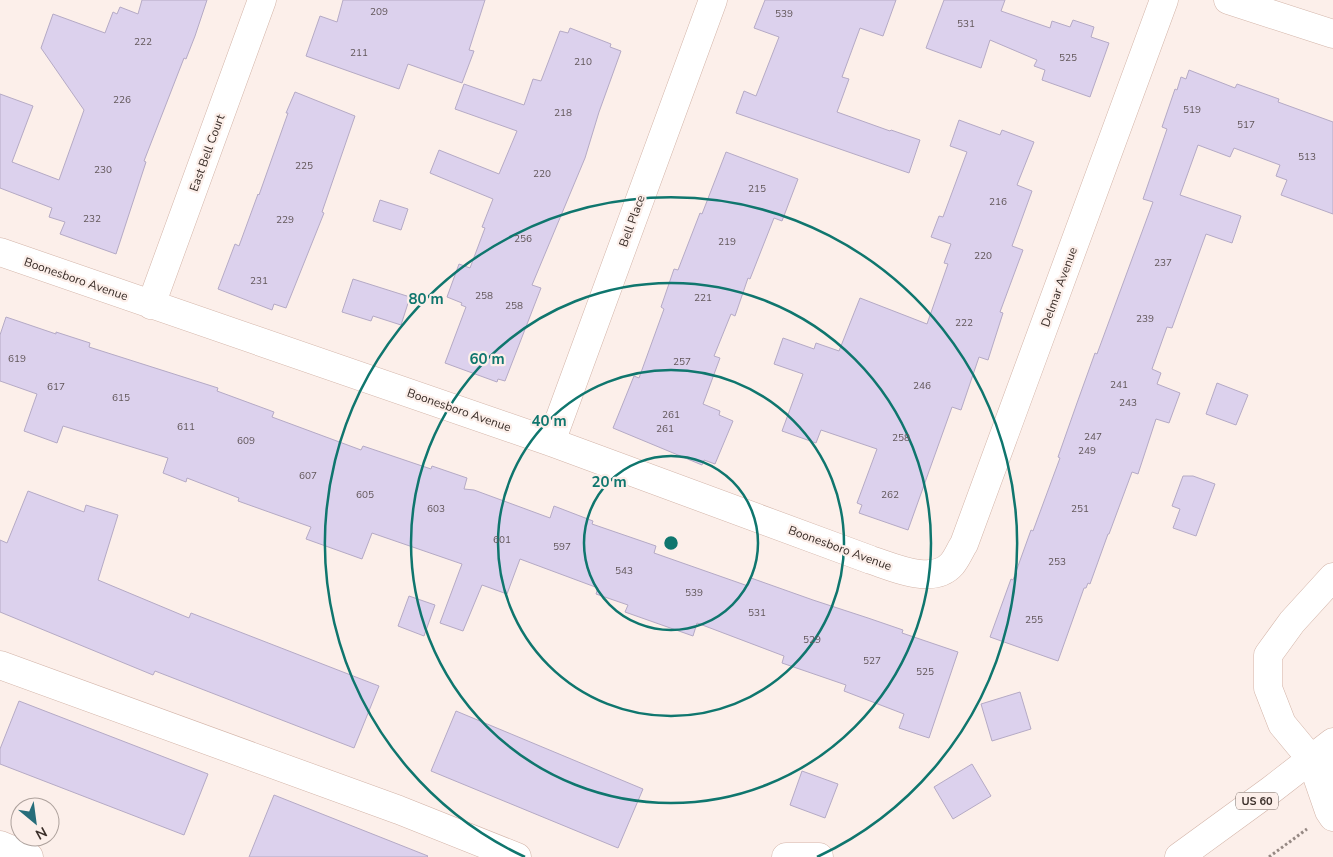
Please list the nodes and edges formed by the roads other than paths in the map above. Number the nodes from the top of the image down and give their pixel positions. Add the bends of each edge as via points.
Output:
1 (262, 0) edge
2 (712, 0) edge
3 (1164, 0) edge
4 (1228, 0) edge
5 (1333, 34) edge
6 (0, 252) edge
7 (151, 305) junction
8 (551, 442) junction
9 (944, 570) joint
10 (1333, 577) edge
11 (0, 665) edge
12 (1333, 742) edge
13 (1322, 766) edge
14 (1333, 817) edge
15 (0, 846) edge
16 (512, 856) edge
17 (29, 857) edge
18 (786, 857) edge
19 (819, 857) edge
20 (1179, 857) edge

1 - 7 street, East Bell Court
2 - 8 street, Bell Place
3 - 9 street, Delmar Avenue via 964,544 952,564
4 - 5 street
6 - 7 street, Boonesboro Avenue
7 - 8 street, Boonesboro Avenue
8 - 9 street, Boonesboro Avenue via 871,560 911,573 926,575
10 - 13 street via 1292,622 1268,655 1268,688 1282,724
11 - 16 street via 398,810
12 - 13 street, US 60
13 - 14 street via 1328,811
13 - 20 street, US 60
15 - 17 street
18 - 19 street

